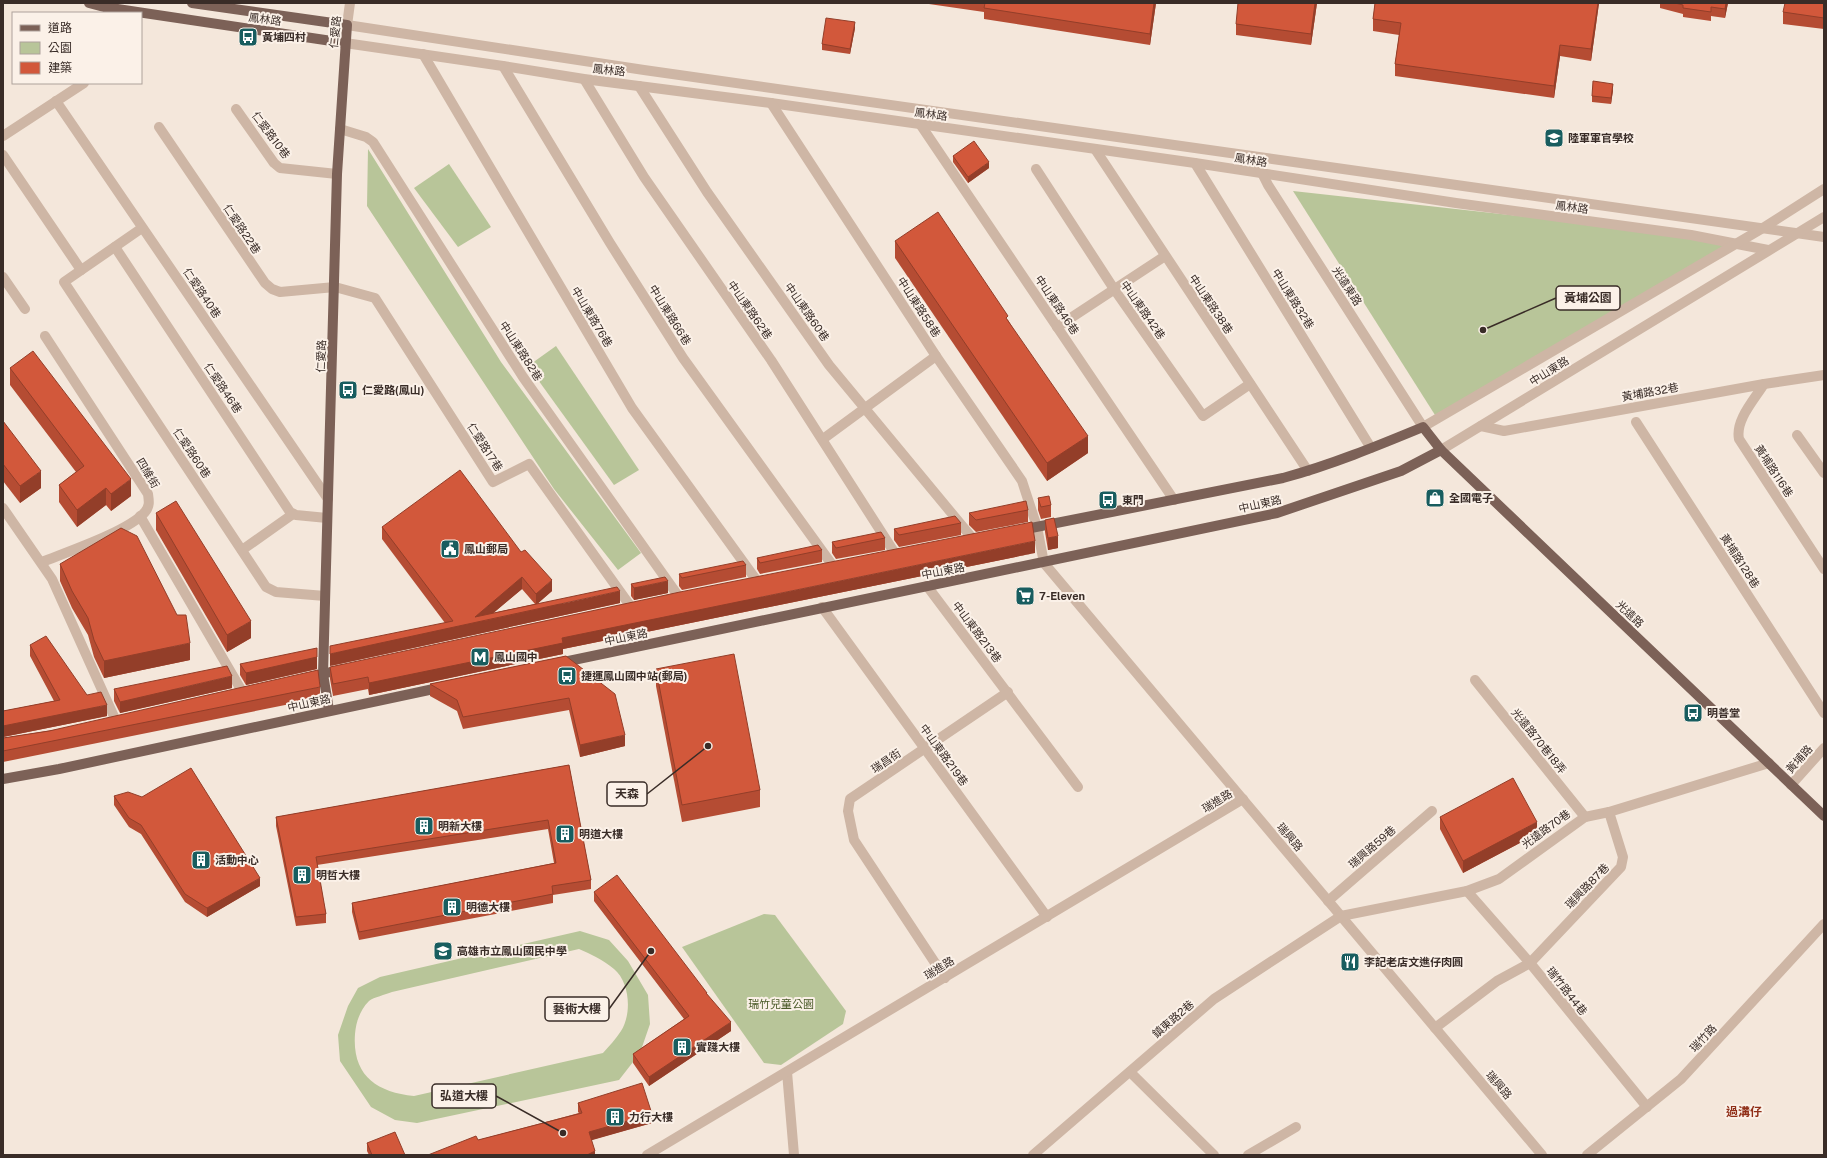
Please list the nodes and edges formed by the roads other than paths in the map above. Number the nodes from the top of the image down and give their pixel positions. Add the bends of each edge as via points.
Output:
1 (89, 3) edge
2 (192, 3) edge
3 (350, 3) edge
4 (104, 8) edge
5 (132, 12) edge
6 (142, 14) edge
7 (347, 25) junction
8 (345, 43) junction
9 (423, 54) junction
10 (503, 66) junction
11 (584, 79) junction
12 (82, 84) edge
13 (639, 86) junction
14 (56, 101) junction
15 (771, 103) junction
16 (236, 109) dead end
17 (920, 124) junction
18 (159, 128) dead end
19 (340, 129) junction
20 (3, 136) edge
21 (1095, 149) junction
22 (3, 156) edge
23 (1254, 157) junction
24 (1195, 164) junction
25 (1036, 169) dead end
26 (337, 174) junction
27 (1261, 174) junction
28 (1824, 190) edge
29 (1824, 217) edge
30 (142, 228) junction
31 (1763, 228) junction
32 (1799, 233) junction
33 (1824, 237) edge
34 (1734, 245) junction
35 (115, 247) junction
36 (1768, 250) junction
37 (1165, 256) junction
38 (81, 270) junction
39 (3, 278) edge
40 (335, 287) junction
41 (1114, 289) junction
42 (25, 309) dead end
43 (1057, 326) junction
44 (45, 336) dead end
45 (936, 356) junction
46 (1824, 375) edge
47 (1250, 384) junction
48 (1764, 384) junction
49 (865, 408) junction
50 (1636, 422) dead end
51 (1482, 426) junction
52 (1423, 427) junction
53 (1797, 435) dead end
54 (823, 439) junction
55 (1371, 448) junction
56 (1441, 450) junction
57 (1308, 471) junction
58 (1824, 472) edge
59 (328, 499) junction
60 (1174, 500) junction
61 (3, 508) edge
62 (293, 514) junction
63 (140, 516) junction
64 (327, 518) junction
65 (1037, 527) junction
66 (1007, 533) edge
67 (985, 537) edge
68 (973, 539) junction
69 (958, 542) edge
70 (242, 550) junction
71 (896, 555) edge
72 (42, 562) junction
73 (1044, 563) junction
74 (833, 566) edge
75 (1824, 569) edge
76 (757, 581) edge
77 (927, 586) junction
78 (325, 596) junction
79 (683, 596) joint
80 (665, 600) edge
81 (644, 604) edge
82 (822, 607) junction
83 (627, 608) joint
84 (547, 665) edge
85 (352, 667) edge
86 (323, 674) junction
87 (1475, 680) dead end
88 (294, 681) edge
89 (457, 684) edge
90 (253, 690) edge
91 (1008, 692) junction
92 (239, 694) joint
93 (329, 710) junction
94 (1824, 714) edge
95 (116, 721) edge
96 (1824, 748) edge
97 (924, 749) junction
98 (1769, 763) junction
99 (3, 779) edge
100 (1791, 785) junction
101 (1078, 787) dead end
102 (1243, 799) junction
103 (1432, 810) dead end
104 (1609, 812) junction
105 (1584, 816) junction
106 (1824, 816) edge
107 (1467, 892) junction
108 (1328, 901) junction
109 (1341, 916) junction
110 (1047, 917) junction
111 (1824, 924) edge
112 (1530, 963) junction
113 (945, 978) junction
114 (1435, 1028) junction
115 (787, 1072) junction
116 (1130, 1072) junction
117 (1647, 1107) junction
118 (1296, 1127) dead end
119 (647, 1155) edge
120 (794, 1155) edge
121 (1033, 1155) edge
122 (1214, 1155) edge
123 (1248, 1155) edge
124 (1542, 1155) edge
125 (1587, 1155) edge

1 - 4 main road, 鳳林路
2 - 7 main road, 鳳林路
3 - 7 street, 仁愛路
4 - 5 main road, 鳳林路
6 - 8 main road, 鳳林路
7 - 8 main road, 仁愛路
7 - 23 street, 鳳林路
8 - 9 street, 鳳林路
8 - 19 main road, 仁愛路
9 - 10 street, 鳳林路
9 - 76 street, 中山東路76巷 via 632,408
10 - 11 street, 鳳林路
10 - 74 street, 中山東路66巷 via 683,358
11 - 13 street, 鳳林路
11 - 54 street, 中山東路62巷 via 644,177
12 - 14 street
13 - 15 street, 鳳林路
13 - 49 street, 中山東路60巷 via 707,192 829,365
14 - 20 street
14 - 30 street, 仁愛路40巷
15 - 17 street, 鳳林路
15 - 45 street, 中山東路58巷
16 - 26 street, 仁愛路10巷 via 280,168
17 - 21 street, 鳳林路
17 - 43 street, 中山東路46巷
18 - 40 street, 仁愛路22巷 via 265,283 280,292
19 - 26 main road, 仁愛路
19 - 79 street, 中山東路82巷 via 366,137 373,142 523,377
21 - 24 street, 鳳林路
21 - 37 street, 中山東路38巷
22 - 38 street
23 - 27 street, 光遠東路
23 - 31 street, 鳳林路
24 - 27 street, 鳳林路
24 - 55 street, 中山東路32巷
25 - 41 street, 中山東路42巷
26 - 40 main road, 仁愛路
27 - 34 street, 鳳林路 via 1690,236
27 - 52 street, 光遠東路
28 - 31 street, 中山東路
29 - 32 street, 中山東路
30 - 35 street
30 - 59 street, 仁愛路40巷
31 - 32 street, 鳳林路
31 - 34 street, 中山東路
32 - 33 street, 鳳林路
32 - 36 street, 中山東路
34 - 36 street, 鳳林路
34 - 52 street, 中山東路
35 - 38 street
35 - 62 street, 仁愛路46巷
36 - 51 street, 中山東路
37 - 41 street
37 - 47 street, 中山東路38巷
38 - 70 street, 仁愛路60巷 via 64,282
39 - 42 street
40 - 59 main road, 仁愛路
40 - 83 street, 仁愛路17巷 via 375,298 493,482 529,464
41 - 43 street
41 - 47 street, 中山東路42巷 via 1204,416
43 - 60 street, 中山東路46巷
44 - 63 street, 四維街 via 148,494 150,503 146,512
45 - 49 street
45 - 65 street, 中山東路58巷 via 1022,481
46 - 48 street, 黃埔路32巷
47 - 57 street, 中山東路38巷
48 - 51 street, 黃埔路32巷 via 1504,431
48 - 75 street, 黃埔路116巷 via 1740,423 1737,432 1739,439
49 - 54 street
49 - 68 street, 中山東路60巷
50 - 94 street, 黃埔路128巷
51 - 56 street, 中山東路
52 - 55 main road, 中山東路
52 - 56 main road, 光遠路
53 - 58 street
54 - 71 street, 中山東路62巷
55 - 57 main road, 中山東路
56 - 73 main road, 中山東路 via 1401,471 1277,513
56 - 98 main road, 光遠路
57 - 60 main road, 中山東路
59 - 64 main road, 仁愛路
60 - 65 main road, 中山東路
61 - 72 street
62 - 64 street
62 - 70 street
63 - 72 street, 四維街 via 120,530
63 - 92 street
64 - 78 main road, 仁愛路
65 - 66 main road, 中山東路
65 - 73 street, 瑞興路
67 - 68 main road
68 - 69 main road
70 - 78 street, 仁愛路60巷 via 271,591
72 - 95 street via 52,578
73 - 77 main road, 中山東路
73 - 102 street, 瑞興路
77 - 82 main road, 中山東路
77 - 91 street, 中山東路213巷
78 - 86 main road, 仁愛路
79 - 80 main road
81 - 83 main road
82 - 84 main road, 中山東路
82 - 97 street, 中山東路219巷
85 - 86 main road
86 - 88 main road
86 - 93 main road, 仁愛路
87 - 105 street, 光遠路70巷18弄
89 - 93 main road, 中山東路
90 - 92 main road
91 - 97 street, 瑞昌街
91 - 101 street
93 - 99 main road, 中山東路
96 - 100 street, 黃埔路
97 - 110 street, 中山東路219巷
97 - 113 street, 瑞昌街 via 850,799 848,811 854,840
98 - 100 main road, 光遠路
98 - 104 street, 光遠路70巷
100 - 106 main road, 光遠路
102 - 108 street, 瑞興路
102 - 110 street, 瑞進路
103 - 108 street, 瑞興路59巷
104 - 105 street, 光遠路70巷
104 - 112 street, 瑞興路87巷 via 1623,857 1621,867
105 - 107 street, 光遠路70巷 via 1499,879
107 - 109 street, 光遠路70巷
107 - 112 street, 瑞竹路44巷
108 - 109 street, 瑞興路
109 - 114 street, 瑞興路
109 - 116 street, 鎮東路2巷 via 1214,999
110 - 113 street, 瑞進路
111 - 117 street, 瑞竹路 via 1681,1080
112 - 114 street, 瑞興路87巷 via 1497,981
112 - 117 street, 瑞竹路44巷
113 - 115 street, 瑞進路
114 - 124 street, 瑞興路
115 - 119 street, 瑞進路
115 - 120 street
116 - 121 street, 鎮東路2巷
116 - 122 street
117 - 125 street, 瑞竹路
118 - 123 street

